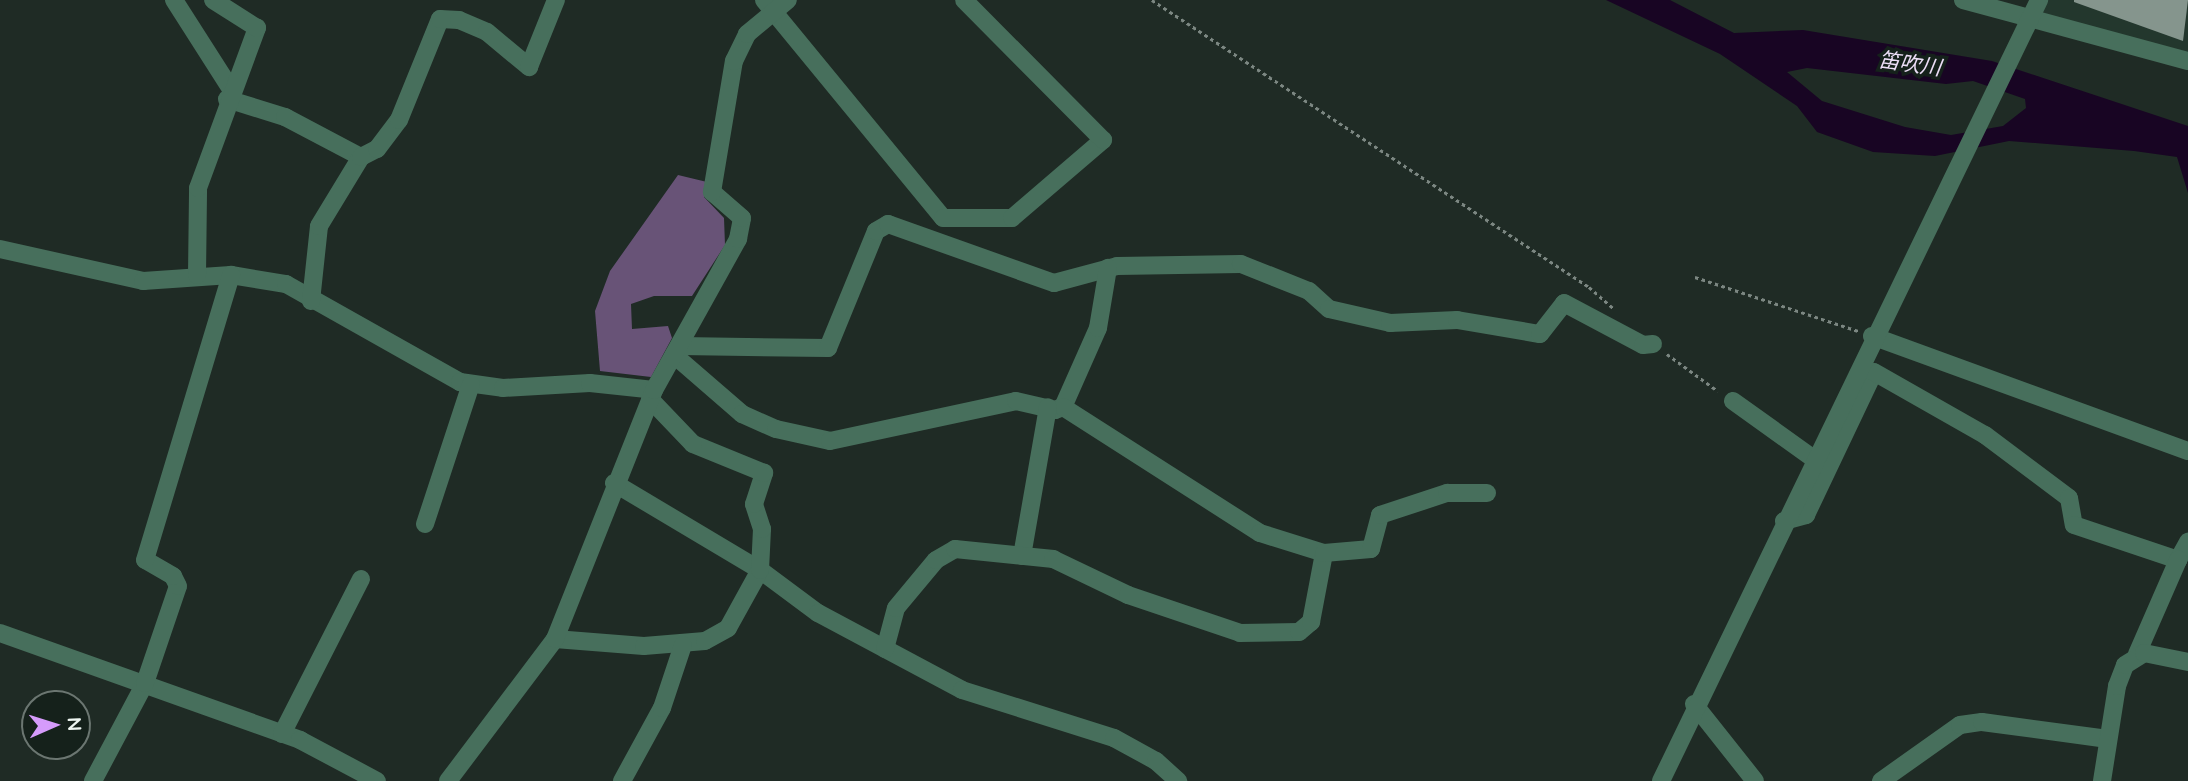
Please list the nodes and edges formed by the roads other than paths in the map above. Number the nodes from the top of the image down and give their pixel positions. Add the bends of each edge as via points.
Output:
1 (174, 0) edge
2 (213, 0) edge
3 (556, 0) edge
4 (788, 0) edge
5 (964, 0) edge
6 (1963, 0) edge
7 (2039, 0) edge
8 (768, 6) edge
9 (2026, 26) junction
10 (2188, 61) edge
11 (229, 94) junction
12 (361, 157) junction
13 (941, 216) junction
14 (921, 237) junction
15 (0, 249) edge
16 (1108, 268) junction
17 (197, 275) junction
18 (231, 275) junction
19 (311, 301) junction
20 (1872, 336) junction
21 (1653, 344) road end
22 (677, 350) junction
23 (471, 384) junction
24 (652, 395) junction
25 (1732, 401) road end
26 (1055, 407) junction
27 (2188, 450) edge
28 (1814, 459) junction
29 (614, 483) junction
30 (1487, 493) dead end
31 (1784, 520) junction
32 (425, 524) dead end
33 (2188, 542) edge
34 (1324, 553) junction
35 (1022, 556) junction
36 (2178, 560) junction
37 (760, 570) junction
38 (361, 579) dead end
39 (0, 633) edge
40 (555, 639) junction
41 (682, 645) junction
42 (885, 649) junction
43 (2137, 654) junction
44 (2188, 662) edge
45 (145, 683) junction
46 (1695, 704) junction
47 (282, 734) junction
48 (2108, 738) junction
49 (93, 781) edge
50 (377, 781) edge
51 (448, 781) edge
52 (622, 781) edge
53 (1178, 781) edge
54 (1661, 781) edge
55 (1755, 781) edge
56 (1881, 781) edge
57 (2102, 781) edge

1 - 11 street
2 - 11 street via 257,28
3 - 12 street via 529,67 487,32 460,20 440,19 399,120 377,149
4 - 8 street
5 - 13 street via 1103,140 1012,218
6 - 9 street
7 - 9 street
8 - 13 street
8 - 22 street via 738,46 712,192 737,211 743,226
9 - 10 street
9 - 20 street
11 - 12 street
11 - 17 street via 198,188
12 - 19 street via 319,226
13 - 14 street
14 - 16 street via 1054,284
14 - 22 street via 888,224 876,230 828,348
15 - 17 street via 143,281
16 - 21 street via 1241,264 1309,291 1329,309 1390,323 1457,320 1539,334 1550,328 1564,303 1643,345
16 - 26 street via 1098,328
17 - 18 street
18 - 19 street via 286,285
18 - 45 street via 145,560 173,576 178,586
19 - 23 street
20 - 27 street
20 - 28 street
22 - 24 street
22 - 26 street via 742,414 776,429 830,441 1016,401
23 - 24 street via 503,388 590,383
23 - 32 street
24 - 29 street
24 - 37 street via 693,444 764,473 754,504 762,528
25 - 28 street
26 - 34 street via 1260,533
26 - 35 street
28 - 31 street
29 - 37 street
29 - 40 street
30 - 34 street via 1447,493 1380,514 1371,549
31 - 36 street via 1806,515 1874,372 1984,435 2069,498 2074,525
31 - 46 street
33 - 36 street
34 - 35 street via 1307,629 1251,634 1128,595 1053,559
35 - 42 street via 947,551 897,608
36 - 43 street
37 - 41 street via 728,628
37 - 42 street via 818,613
38 - 47 street
39 - 45 street
40 - 41 street
40 - 51 street
41 - 52 street via 662,708
42 - 53 street via 962,690 1114,738 1156,761
43 - 44 street
43 - 48 street via 2117,686
45 - 47 street
45 - 49 street
46 - 54 street
46 - 55 street
47 - 50 street
48 - 56 street via 1982,722 1960,725
48 - 57 street

